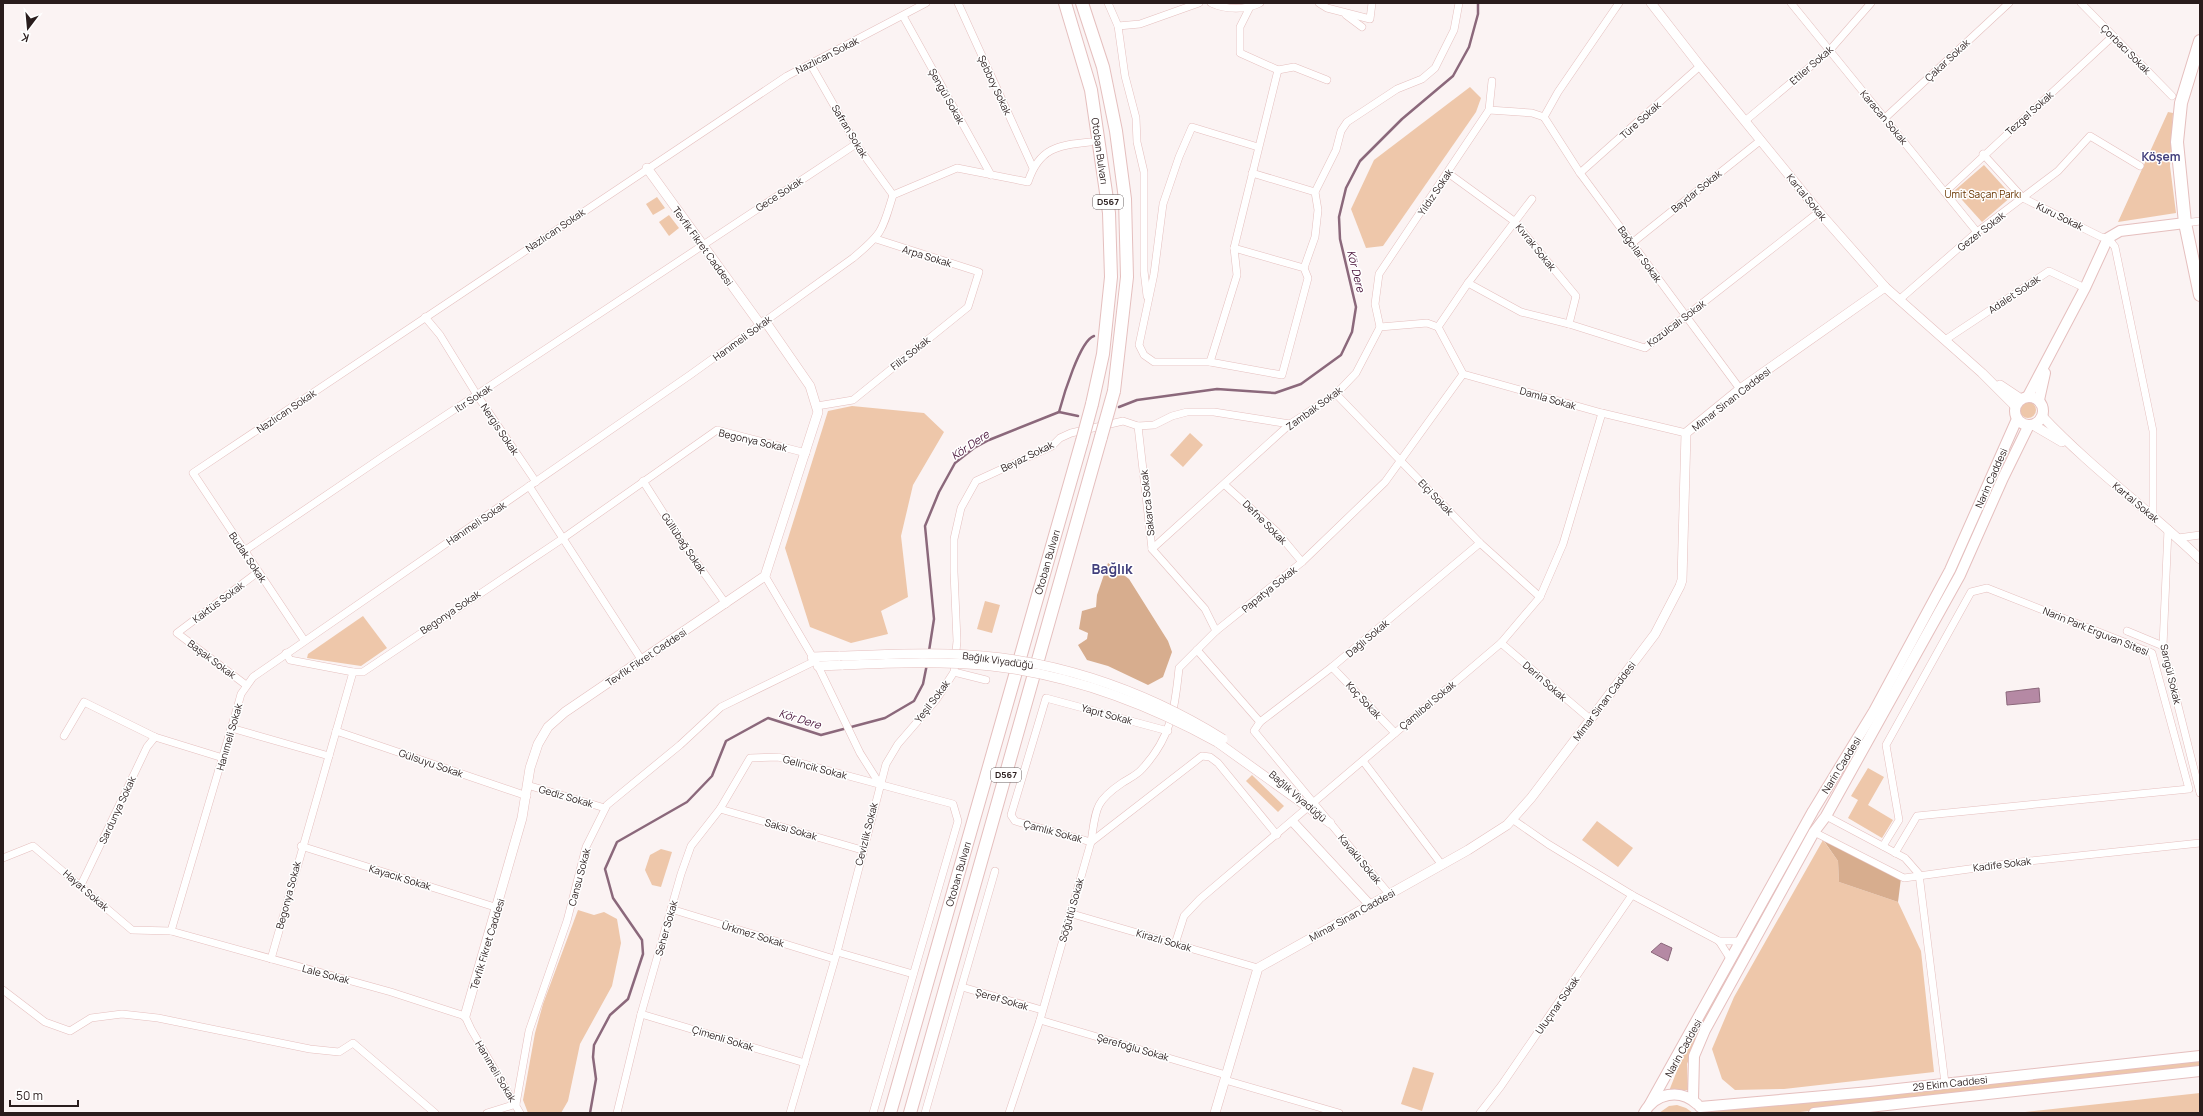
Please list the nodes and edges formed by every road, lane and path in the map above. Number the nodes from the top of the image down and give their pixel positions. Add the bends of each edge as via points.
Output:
1 (926, 3) edge
2 (958, 3) edge
3 (1065, 3) edge
4 (1082, 3) edge
5 (1108, 3) edge
6 (1199, 3) edge
7 (1211, 3) edge
8 (1260, 3) edge
9 (1319, 3) edge
10 (1372, 3) edge
11 (1459, 3) edge
12 (1619, 3) edge
13 (1651, 3) edge
14 (1791, 3) edge
15 (1871, 3) edge
16 (2008, 3) edge
17 (2081, 3) edge
18 (1249, 9) junction
19 (1343, 12) junction
20 (903, 16) junction
21 (1118, 26) junction
22 (1362, 27) dead end
23 (2113, 36) junction
24 (2200, 41) edge
25 (1829, 51) junction
26 (811, 65) junction
27 (1700, 66) junction
28 (1278, 70) junction
29 (2195, 73) edge
30 (1327, 80) dead end
31 (1492, 81) dead end
32 (2172, 96) dead end
33 (1489, 110) junction
34 (1544, 117) junction
35 (1885, 118) junction
36 (1745, 121) junction
37 (1761, 140) junction
38 (1090, 142) dead end
39 (856, 144) junction
40 (1258, 147) junction
41 (1984, 154) junction
42 (2140, 166) dead end
43 (647, 168) junction
44 (1033, 168) junction
45 (1252, 173) junction
46 (1448, 173) junction
47 (1580, 173) junction
48 (991, 175) junction
49 (1315, 192) junction
50 (1945, 192) junction
51 (893, 195) junction
52 (2023, 198) junction
53 (1532, 199) dead end
54 (1819, 212) junction
55 (1514, 221) junction
56 (2200, 221) edge
57 (2185, 223) junction
58 (1977, 232) junction
59 (2108, 238) junction
60 (876, 239) junction
61 (1632, 243) junction
62 (702, 245) junction
63 (1234, 248) junction
64 (1304, 268) junction
65 (979, 272) joint
66 (1468, 283) junction
67 (1885, 287) junction
68 (2085, 288) junction
69 (2200, 295) edge
70 (1148, 300) junction
71 (1899, 300) junction
72 (1686, 316) junction
73 (425, 317) junction
74 (762, 323) junction
75 (1569, 324) junction
76 (1380, 327) junction
77 (1438, 327) junction
78 (1945, 340) junction
79 (2048, 361) junction
80 (1210, 362) junction
81 (1463, 374) junction
82 (1740, 389) junction
83 (1336, 394) junction
84 (477, 395) junction
85 (2021, 400) junction
86 (2039, 400) junction
87 (817, 406) junction
88 (1602, 413) junction
89 (2042, 416) junction
90 (2017, 419) junction
91 (1290, 424) junction
92 (2031, 425) junction
93 (1138, 426) junction
94 (1686, 433) junction
95 (2070, 446) junction
96 (806, 453) junction
97 (1401, 461) junction
98 (193, 473) joint
99 (643, 481) junction
100 (536, 482) junction
101 (1225, 485) junction
102 (529, 486) junction
103 (2153, 515) junction
104 (2168, 529) junction
105 (2200, 535) edge
106 (2178, 538) junction
107 (562, 539) junction
108 (954, 539) joint
109 (1480, 543) junction
110 (1152, 548) junction
111 (244, 551) junction
112 (2200, 559) edge
113 (1302, 562) junction
114 (258, 572) junction
115 (765, 576) junction
116 (1540, 597) junction
117 (726, 604) junction
118 (1216, 631) junction
119 (2127, 631) dead end
120 (178, 632) joint
121 (304, 640) junction
122 (1501, 642) junction
123 (2163, 646) junction
124 (1197, 650) junction
125 (286, 653) junction
126 (642, 659) junction
127 (815, 662) junction
128 (1332, 667) junction
129 (353, 672) junction
130 (954, 672) junction
131 (986, 680) dead end
132 (246, 685) junction
133 (1590, 719) junction
134 (1260, 722) junction
135 (231, 728) junction
136 (336, 731) junction
137 (1168, 731) junction
138 (1395, 733) junction
139 (64, 736) dead end
140 (155, 737) junction
141 (1220, 741) junction
142 (329, 756) junction
143 (223, 758) junction
144 (750, 758) joint
145 (1363, 761) junction
146 (879, 783) junction
147 (527, 785) junction
148 (2200, 793) edge
149 (527, 796) junction
150 (1311, 806) junction
151 (1096, 807) joint
152 (605, 808) junction
153 (720, 809) junction
154 (1826, 816) junction
155 (1512, 819) junction
156 (1015, 821) joint
157 (1293, 822) junction
158 (1330, 823) joint
159 (1814, 832) junction
160 (1277, 835) junction
161 (1091, 842) junction
162 (2200, 843) edge
163 (301, 846) junction
164 (1883, 846) junction
165 (862, 850) junction
166 (1896, 851) junction
167 (3, 858) edge
168 (1442, 865) junction
169 (995, 871) dead end
170 (1919, 874) junction
171 (81, 885) junction
172 (1389, 894) junction
173 (1632, 895) junction
174 (1370, 905) junction
175 (498, 908) junction
176 (671, 909) junction
177 (1069, 913) junction
178 (171, 931) junction
179 (1742, 941) junction
180 (1719, 942) junction
181 (1175, 944) junction
182 (837, 952) junction
183 (270, 959) junction
184 (834, 959) junction
185 (1731, 960) junction
186 (1258, 968) junction
187 (914, 974) junction
188 (962, 987) junction
189 (3, 990) edge
190 (1042, 1010) junction
191 (641, 1014) junction
192 (465, 1016) junction
193 (1040, 1020) junction
194 (2200, 1056) edge
195 (805, 1062) junction
196 (2200, 1071) edge
197 (1226, 1077) junction
198 (1944, 1083) junction
199 (516, 1104) junction
200 (1650, 1104) junction
201 (1699, 1107) edge
202 (1873, 1110) edge
203 (1322, 1111) edge
204 (435, 1113) edge
205 (487, 1113) edge
206 (520, 1113) edge
207 (617, 1113) edge
208 (790, 1113) edge
209 (873, 1113) edge
210 (890, 1113) edge
211 (910, 1113) edge
212 (925, 1113) edge
213 (1009, 1113) edge
214 (1215, 1113) edge
215 (1339, 1113) edge
216 (1480, 1113) edge
217 (1644, 1113) edge
218 (1814, 1113) edge

1 - 20 street, Nazlıcan Sokak
2 - 44 street, Şebboy Sokak
3 - 210 main road, Otoban Bulvarı / D567, bridge via 1091,90 1109,213 1111,277 1103,354 1082,441
4 - 211 main road, Otoban Bulvarı / D567, bridge via 1103,67 1126,199 1127,276 1114,391
5 - 21 street
6 - 21 street via 1140,24
7 - 18 street
8 - 18 street
9 - 19 street
10 - 19 street via 1370,19
11 - 49 street via 1454,30 1435,68 1422,79 1397,89 1347,122
12 - 34 street
13 - 27 street, Kartal Sokak
14 - 25 street, Karacan Sokak
15 - 25 street, Etiler Sokak
16 - 35 street, Çakar Sokak
17 - 23 street, Çorbacı Sokak
18 - 28 street via 1240,27 1240,53
19 - 22 street
20 - 26 street, Nazlıcan Sokak
20 - 48 street, Şengül Sokak
21 - 70 street via 1144,172 1144,271
23 - 32 street, Çorbacı Sokak
23 - 41 street, Tezgel Sokak
24 - 29 main road
25 - 35 street, Karacan Sokak
25 - 36 street, Etiler Sokak
26 - 39 street, Safran Sokak
26 - 43 street, Nazlıcan Sokak via 787,76
27 - 36 street, Kartal Sokak
27 - 47 street, Türe Sokak
28 - 30 street via 1294,67
28 - 40 street
29 - 57 main road via 2180,103 2177,142
31 - 33 street
33 - 34 street via 1532,113
33 - 46 street, Yıldız Sokak
34 - 47 street, Bağcılar Sokak
35 - 50 street, Karacan Sokak
36 - 37 street, Kartal Sokak
37 - 54 street, Kartal Sokak
37 - 61 street, Baydar Sokak
38 - 44 street via 1073,144 1045,153
39 - 51 street, Safran Sokak
39 - 62 street, Gece Sokak
40 - 45 street
40 - 70 street via 1192,127 1163,204
41 - 50 street, Tezgel Sokak
41 - 52 street, Kuru Sokak
42 - 52 street, Gezer Sokak via 2090,136 2058,172
43 - 62 street, Tevfik Fikret Caddesi
43 - 73 street, Nazlıcan Sokak
44 - 48 street via 1028,182
45 - 49 street
45 - 63 street
46 - 55 street, Kıvrak Sokak
46 - 76 street, Yıldız Sokak via 1379,274 1375,304
47 - 61 street, Bağcılar Sokak
48 - 51 street via 957,168
49 - 64 street via 1318,210 1315,237
50 - 58 street, Karacan Sokak
51 - 60 street, Hanımeli Sokak via 883,230
52 - 58 street, Gezer Sokak
52 - 59 street, Kuru Sokak via 2101,237
53 - 55 street
54 - 67 street, Kartal Sokak
54 - 72 street, Kozulcalı Sokak
55 - 66 street
55 - 75 street, Kıvrak Sokak via 1576,296
56 - 57 street
57 - 59 main road via 2120,231
57 - 69 main road
58 - 71 street, Gezer Sokak
59 - 68 main road
59 - 103 street via 2114,248 2153,431
60 - 65 street, Arpa Sokak
60 - 74 street, Hanımeli Sokak
61 - 72 street, Bağcılar Sokak
62 - 74 street, Tevfik Fikret Caddesi
62 - 84 street, Itır Sokak
63 - 64 street
63 - 80 street via 1237,275
64 - 80 street via 1308,278 1282,375
65 - 87 street, Filiz Sokak via 968,307 853,400
66 - 75 street, Kozulcalı Sokak via 1521,312
66 - 77 street
67 - 71 street, Kartal Sokak
67 - 82 street, Mimar Sinan Caddesi
68 - 78 street, Adalet Sokak via 2049,271
68 - 79 main road
70 - 80 street via 1140,344 1144,355 1154,362
71 - 78 street, Kartal Sokak
72 - 75 street, Kozulcalı Sokak via 1645,348
72 - 82 street, Bağcılar Sokak
73 - 84 street, Nergis Sokak via 440,335
73 - 98 street, Nazlıcan Sokak
74 - 87 street, Tevfik Fikret Caddesi via 810,386
74 - 100 street, Hanımeli Sokak
76 - 77 street via 1427,323
76 - 83 street, Zambak Sokak via 1356,373
77 - 81 street
78 - 85 street, Kartal Sokak via 1982,373
79 - 85 main road
79 - 86 main road
81 - 88 street, Damla Sokak
81 - 97 street, Papatya Sokak
82 - 94 street, Mimar Sinan Caddesi
83 - 91 street, Zambak Sokak
83 - 97 street, Elçi Sokak
84 - 100 street, Nergis Sokak
84 - 111 street, Itır Sokak
85 - 86 main road
85 - 90 main road
86 - 89 main road via 2043,408
87 - 96 street, Tevfik Fikret Caddesi via 818,412
88 - 94 street, Damla Sokak
88 - 116 street, Çamlıbel Sokak via 1563,544
89 - 92 main road
89 - 95 street
90 - 92 main road
90 - 179 main road, Narin Caddesi via 1950,570 1874,711 1813,811
91 - 93 street via 1214,412 1188,412 1154,424
91 - 101 street, Zambak Sokak
92 - 95 street
92 - 154 main road, Narin Caddesi via 2003,478 1967,568
93 - 108 street, Beyaz Sokak via 1123,421 1071,433 1060,438 1052,446 976,481 961,508
93 - 110 street, Sakarca Sokak
94 - 133 street, Mimar Sinan Caddesi via 1682,580 1655,634
95 - 103 street, Kartal Sokak
96 - 99 street, Begonya Sokak via 717,430
96 - 115 street, Tevfik Fikret Caddesi
97 - 109 street, Elçi Sokak
97 - 113 street, Papatya Sokak via 1385,482
98 - 111 street, Budak Sokak
99 - 107 street, Begonya Sokak
99 - 117 street, Güllübağ Sokak
100 - 102 street, Hanımeli Sokak
101 - 110 street, Zambak Sokak
101 - 113 street, Defne Sokak via 1277,532
102 - 107 street
102 - 121 street, Hanımeli Sokak
103 - 104 street, Kartal Sokak
104 - 106 street, Kartal Sokak
104 - 123 street, Sarıgül Sokak
105 - 106 street
106 - 112 street, Kartal Sokak
107 - 126 street
107 - 129 street, Begonya Sokak via 363,672
108 - 130 street, Yeşil Sokak via 957,641
109 - 116 street, Elçi Sokak
109 - 128 street, Dağlı Sokak
110 - 118 street, Sakarca Sokak via 1206,609
111 - 114 street, Budak Sokak
113 - 118 street, Papatya Sokak
114 - 120 street, Kaktüs Sokak
114 - 121 street, Budak Sokak
115 - 117 street, Tevfik Fikret Caddesi
115 - 127 street
116 - 122 street, Çamlıbel Sokak
117 - 126 street, Tevfik Fikret Caddesi
118 - 124 street, Papatya Sokak
119 - 123 street
120 - 132 street, Başak Sokak
121 - 125 street, Hanımeli Sokak
122 - 133 street, Derin Sokak
122 - 138 street, Çamlıbel Sokak
123 - 148 street, Sarıgül Sokak
124 - 134 street
124 - 137 street, Papatya Sokak via 1179,668 1176,704
125 - 129 street via 290,660
125 - 132 street, Hanımeli Sokak
126 - 147 street, Tevfik Fikret Caddesi via 565,712 548,727 538,744
127 - 141 street, Bağlık Viyadüğü, bridge via 843,665 961,664 992,666 1057,677 1132,701
127 - 141 street, Bağlık Viyadüğü, bridge via 838,656 949,654 1016,660 1081,674 1137,693 1188,717
127 - 146 street via 860,753
127 - 152 street, Cansu Sokak via 721,707
128 - 134 street, Dağlı Sokak
128 - 138 street, Koç Sokak
129 - 136 street, Begonya Sokak
130 - 131 street
130 - 146 street, Yeşil Sokak via 936,700 898,744 886,764
132 - 135 street, Hanımeli Sokak
133 - 155 street, Mimar Sinan Caddesi via 1532,798
134 - 150 street, Dağlı Sokak via 1254,732
135 - 142 street
135 - 143 street, Hanımeli Sokak
136 - 142 street, Begonya Sokak
136 - 149 street, Gülsuyu Sokak
137 - 151 street, Papatya Sokak via 1142,770 1106,794
137 - 156 street, Yapıt Sokak via 1046,698 1011,815
138 - 145 street, Çamlıbel Sokak
139 - 140 street via 84,702
140 - 143 street
140 - 171 street, Sardunya Sokak via 147,746
141 - 150 street, Bağlık Viyadüğü via 1265,767
142 - 163 street, Begonya Sokak
143 - 178 street, Hanımeli Sokak
144 - 146 street, Gelincik Sokak via 778,757
144 - 153 street, Seher Sokak
145 - 150 street, Çamlıbel Sokak
145 - 168 street
146 - 165 street, Cevizlik Sokak
146 - 187 street, Gelincik Sokak via 953,804 958,821
147 - 149 street, Tevfik Fikret Caddesi
147 - 152 street, Gediz Sokak
149 - 175 street, Tevfik Fikret Caddesi
150 - 157 street, Çamlıbel Sokak
150 - 158 street, Bağlık Viyadüğü
151 - 161 street, Söğütlü Sokak
152 - 199 street, Cansu Sokak via 586,847 568,921 529,1031
153 - 165 street, Saksı Sokak
153 - 176 street, Seher Sokak via 691,846
154 - 159 main road, Narin Caddesi
154 - 164 street
155 - 168 street, Mimar Sinan Caddesi via 1507,825
155 - 173 street
156 - 161 street, Çamlık Sokak
157 - 160 street, Çamlıbel Sokak
157 - 174 street
158 - 172 street, Kavaklı Sokak
159 - 170 street, Kadife Sokak via 1904,878
159 - 201 main road, Narin Caddesi via 1705,1030 1694,1056
160 - 161 street via 1218,763 1210,757 1202,756
160 - 181 street, Çamlıbel Sokak via 1200,899 1184,916
161 - 177 street, Söğütlü Sokak
162 - 170 street, Kadife Sokak
163 - 175 street, Kayacık Sokak
163 - 183 street, Begonya Sokak
164 - 166 street
164 - 166 street, Narin Park Erguvan Sitesi via 1898,820 1886,745 1971,592 1987,588 2152,653 2189,789 1917,816
165 - 182 street, Cevizlik Sokak
166 - 170 street
167 - 171 street, Hayat Sokak via 33,846
168 - 172 street, Mimar Sinan Caddesi
169 - 188 street
170 - 198 street
171 - 178 street, Hayat Sokak via 132,930
172 - 174 street, Mimar Sinan Caddesi
173 - 180 street
173 - 216 street, Uluçınar Sokak
174 - 186 street, Mimar Sinan Caddesi
175 - 192 street, Tevfik Fikret Caddesi
176 - 184 street, Ürkmez Sokak
176 - 191 street, Seher Sokak
177 - 181 street, Kirazlı Sokak
177 - 190 street, Söğütlü Sokak
178 - 183 street, Lale Sokak
179 - 180 street
179 - 185 main road, Narin Caddesi
180 - 185 street
181 - 186 street, Kirazlı Sokak
182 - 184 street, Cevizlik Sokak
182 - 187 street
183 - 192 street, Lale Sokak via 391,992
184 - 195 street, Cevizlik Sokak
185 - 200 main road, Narin Caddesi
186 - 197 street
187 - 209 street
188 - 190 street, Şeref Sokak
188 - 212 street
189 - 204 street via 45,1022 70,1031 91,1018 122,1014 158,1018 310,1049 338,1052 353,1043
190 - 193 street, Söğütlü Sokak
191 - 195 street, Çimenli Sokak
191 - 207 street, Seher Sokak
192 - 199 street, Hanımeli Sokak
193 - 197 street, Şerefoğlu Sokak
193 - 213 street, Söğütlü Sokak
194 - 198 main road, 29 Ekim Caddesi
195 - 208 street, Cevizlik Sokak
196 - 202 main road, 29 Ekim Caddesi
197 - 203 street, Şerefoğlu Sokak
197 - 214 street
198 - 201 main road, 29 Ekim Caddesi
199 - 205 street
199 - 206 street, Hanımeli Sokak
200 - 201 main road via 1666,1095 1680,1095
200 - 217 main road, Narin Caddesi
202 - 218 main road, 29 Ekim Caddesi
203 - 215 street, Şerefoğlu Sokak

